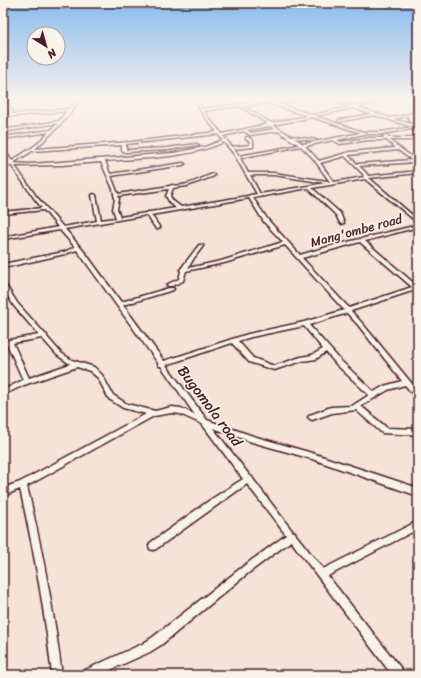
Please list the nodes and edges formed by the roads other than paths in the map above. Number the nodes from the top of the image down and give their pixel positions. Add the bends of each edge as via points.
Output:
1 (51, 131) edge
2 (37, 132) joint
3 (42, 132) edge
4 (240, 132) edge
5 (247, 132) edge
6 (266, 132) edge
7 (279, 132) edge
8 (358, 132) edge
9 (389, 132) edge
10 (381, 133) junction
11 (220, 134) junction
12 (367, 134) junction
13 (286, 136) junction
14 (3, 138) edge
15 (247, 138) dead end
16 (388, 138) junction
17 (333, 139) junction
18 (155, 140) junction
19 (225, 140) junction
20 (418, 140) edge
21 (221, 142) junction
22 (320, 142) junction
23 (124, 143) junction
24 (302, 145) junction
25 (418, 145) edge
26 (169, 148) junction
27 (232, 148) junction
28 (418, 148) edge
29 (398, 149) junction
30 (32, 150) junction
31 (3, 152) edge
32 (345, 154) junction
33 (237, 157) junction
34 (103, 161) junction
35 (318, 162) junction
36 (417, 162) edge
37 (12, 164) junction
38 (183, 164) dead end
39 (3, 165) edge
40 (357, 165) junction
41 (418, 172) edge
42 (247, 174) junction
43 (110, 175) junction
44 (214, 175) dead end
45 (366, 178) junction
46 (333, 183) junction
47 (172, 186) junction
48 (309, 187) junction
49 (94, 195) dead end
50 (116, 195) junction
51 (259, 195) junction
52 (250, 196) junction
53 (179, 208) junction
54 (45, 209) junction
55 (3, 213) edge
56 (148, 213) junction
57 (118, 218) junction
58 (99, 221) junction
59 (418, 222) edge
60 (342, 224) dead end
61 (418, 226) edge
62 (60, 228) junction
63 (158, 228) dead end
64 (3, 238) edge
65 (361, 240) junction
66 (286, 243) junction
67 (201, 246) dead end
68 (78, 248) junction
69 (299, 257) junction
70 (3, 266) edge
71 (183, 270) junction
72 (3, 285) edge
73 (417, 288) edge
74 (120, 304) junction
75 (347, 311) junction
76 (305, 324) junction
77 (45, 336) junction
78 (234, 341) junction
79 (6, 342) edge
80 (327, 349) junction
81 (78, 364) junction
82 (162, 364) junction
83 (27, 382) junction
84 (406, 382) junction
85 (3, 393) edge
86 (374, 396) junction
87 (418, 396) edge
88 (357, 407) junction
89 (152, 414) junction
90 (312, 417) dead end
91 (206, 423) junction
92 (418, 432) edge
93 (249, 479) junction
94 (23, 484) junction
95 (3, 492) edge
96 (418, 492) edge
97 (418, 525) edge
98 (292, 535) junction
99 (152, 546) dead end
100 (323, 574) junction
101 (57, 675) edge
102 (87, 675) edge
103 (399, 675) edge

1 - 30 street
2 - 3 street
2 - 14 street
4 - 11 street
5 - 6 street via 250,134
7 - 13 street
8 - 12 street
9 - 10 street
10 - 12 street
10 - 16 street
11 - 18 street
11 - 19 street
12 - 17 street
13 - 22 street
13 - 24 street
15 - 27 street via 252,142 252,146
16 - 17 street via 340,143
16 - 20 street
16 - 29 street
17 - 22 street
18 - 23 street
18 - 26 street
19 - 21 street
19 - 27 street
21 - 26 street
21 - 34 street via 206,148
22 - 24 street
23 - 26 street via 125,151
23 - 30 street
24 - 33 street
24 - 35 street
25 - 28 street
27 - 33 street
29 - 32 street
29 - 36 street
30 - 37 street
31 - 37 street, Bugomola road
32 - 35 street
32 - 40 street
33 - 42 street
34 - 37 street
34 - 43 street
35 - 46 street
36 - 40 street
37 - 39 street
37 - 54 street, Bugomola road
38 - 43 street
40 - 45 street
41 - 45 street
42 - 46 street via 274,174
42 - 51 street
43 - 50 street
44 - 47 street via 188,184
45 - 46 street
45 - 59 street
46 - 48 street
47 - 50 street
47 - 53 street via 168,196
48 - 51 street
48 - 60 street via 338,214
49 - 58 street
50 - 57 street via 115,209
51 - 52 street
52 - 53 street
52 - 66 street via 262,216
53 - 56 street
54 - 55 street
54 - 62 street, Bugomola road
56 - 57 street
56 - 63 street
57 - 58 street
58 - 62 street
61 - 65 street, Mang'ombe road
62 - 64 street
62 - 68 street, Bugomola road
65 - 69 street, Mang'ombe road
65 - 73 street
66 - 69 street
66 - 71 street via 223,263
67 - 71 street via 192,254 191,260
68 - 70 street
68 - 74 street, Bugomola road
69 - 75 street
71 - 74 street via 181,280 170,287
72 - 77 street via 16,305
73 - 75 street
74 - 82 street, Bugomola road
75 - 76 street
75 - 84 street
76 - 78 street via 250,335
76 - 80 street
77 - 79 street
77 - 81 street via 59,354
78 - 80 street via 251,360 274,368 314,357
78 - 82 street
79 - 83 street
80 - 86 street
81 - 83 street
81 - 89 street via 93,370 114,400
82 - 91 street, Bugomola road
83 - 85 street
84 - 86 street via 386,388
84 - 87 street
86 - 88 street
88 - 90 street via 331,410
88 - 92 street via 385,431
89 - 91 street via 177,410
89 - 94 street
91 - 93 street, Bugomola road
91 - 96 street
93 - 98 street, Bugomola road
93 - 99 street
94 - 95 street
94 - 101 street via 38,548
97 - 100 street
98 - 100 street, Bugomola road
98 - 102 street via 157,641
100 - 103 street, Bugomola road

